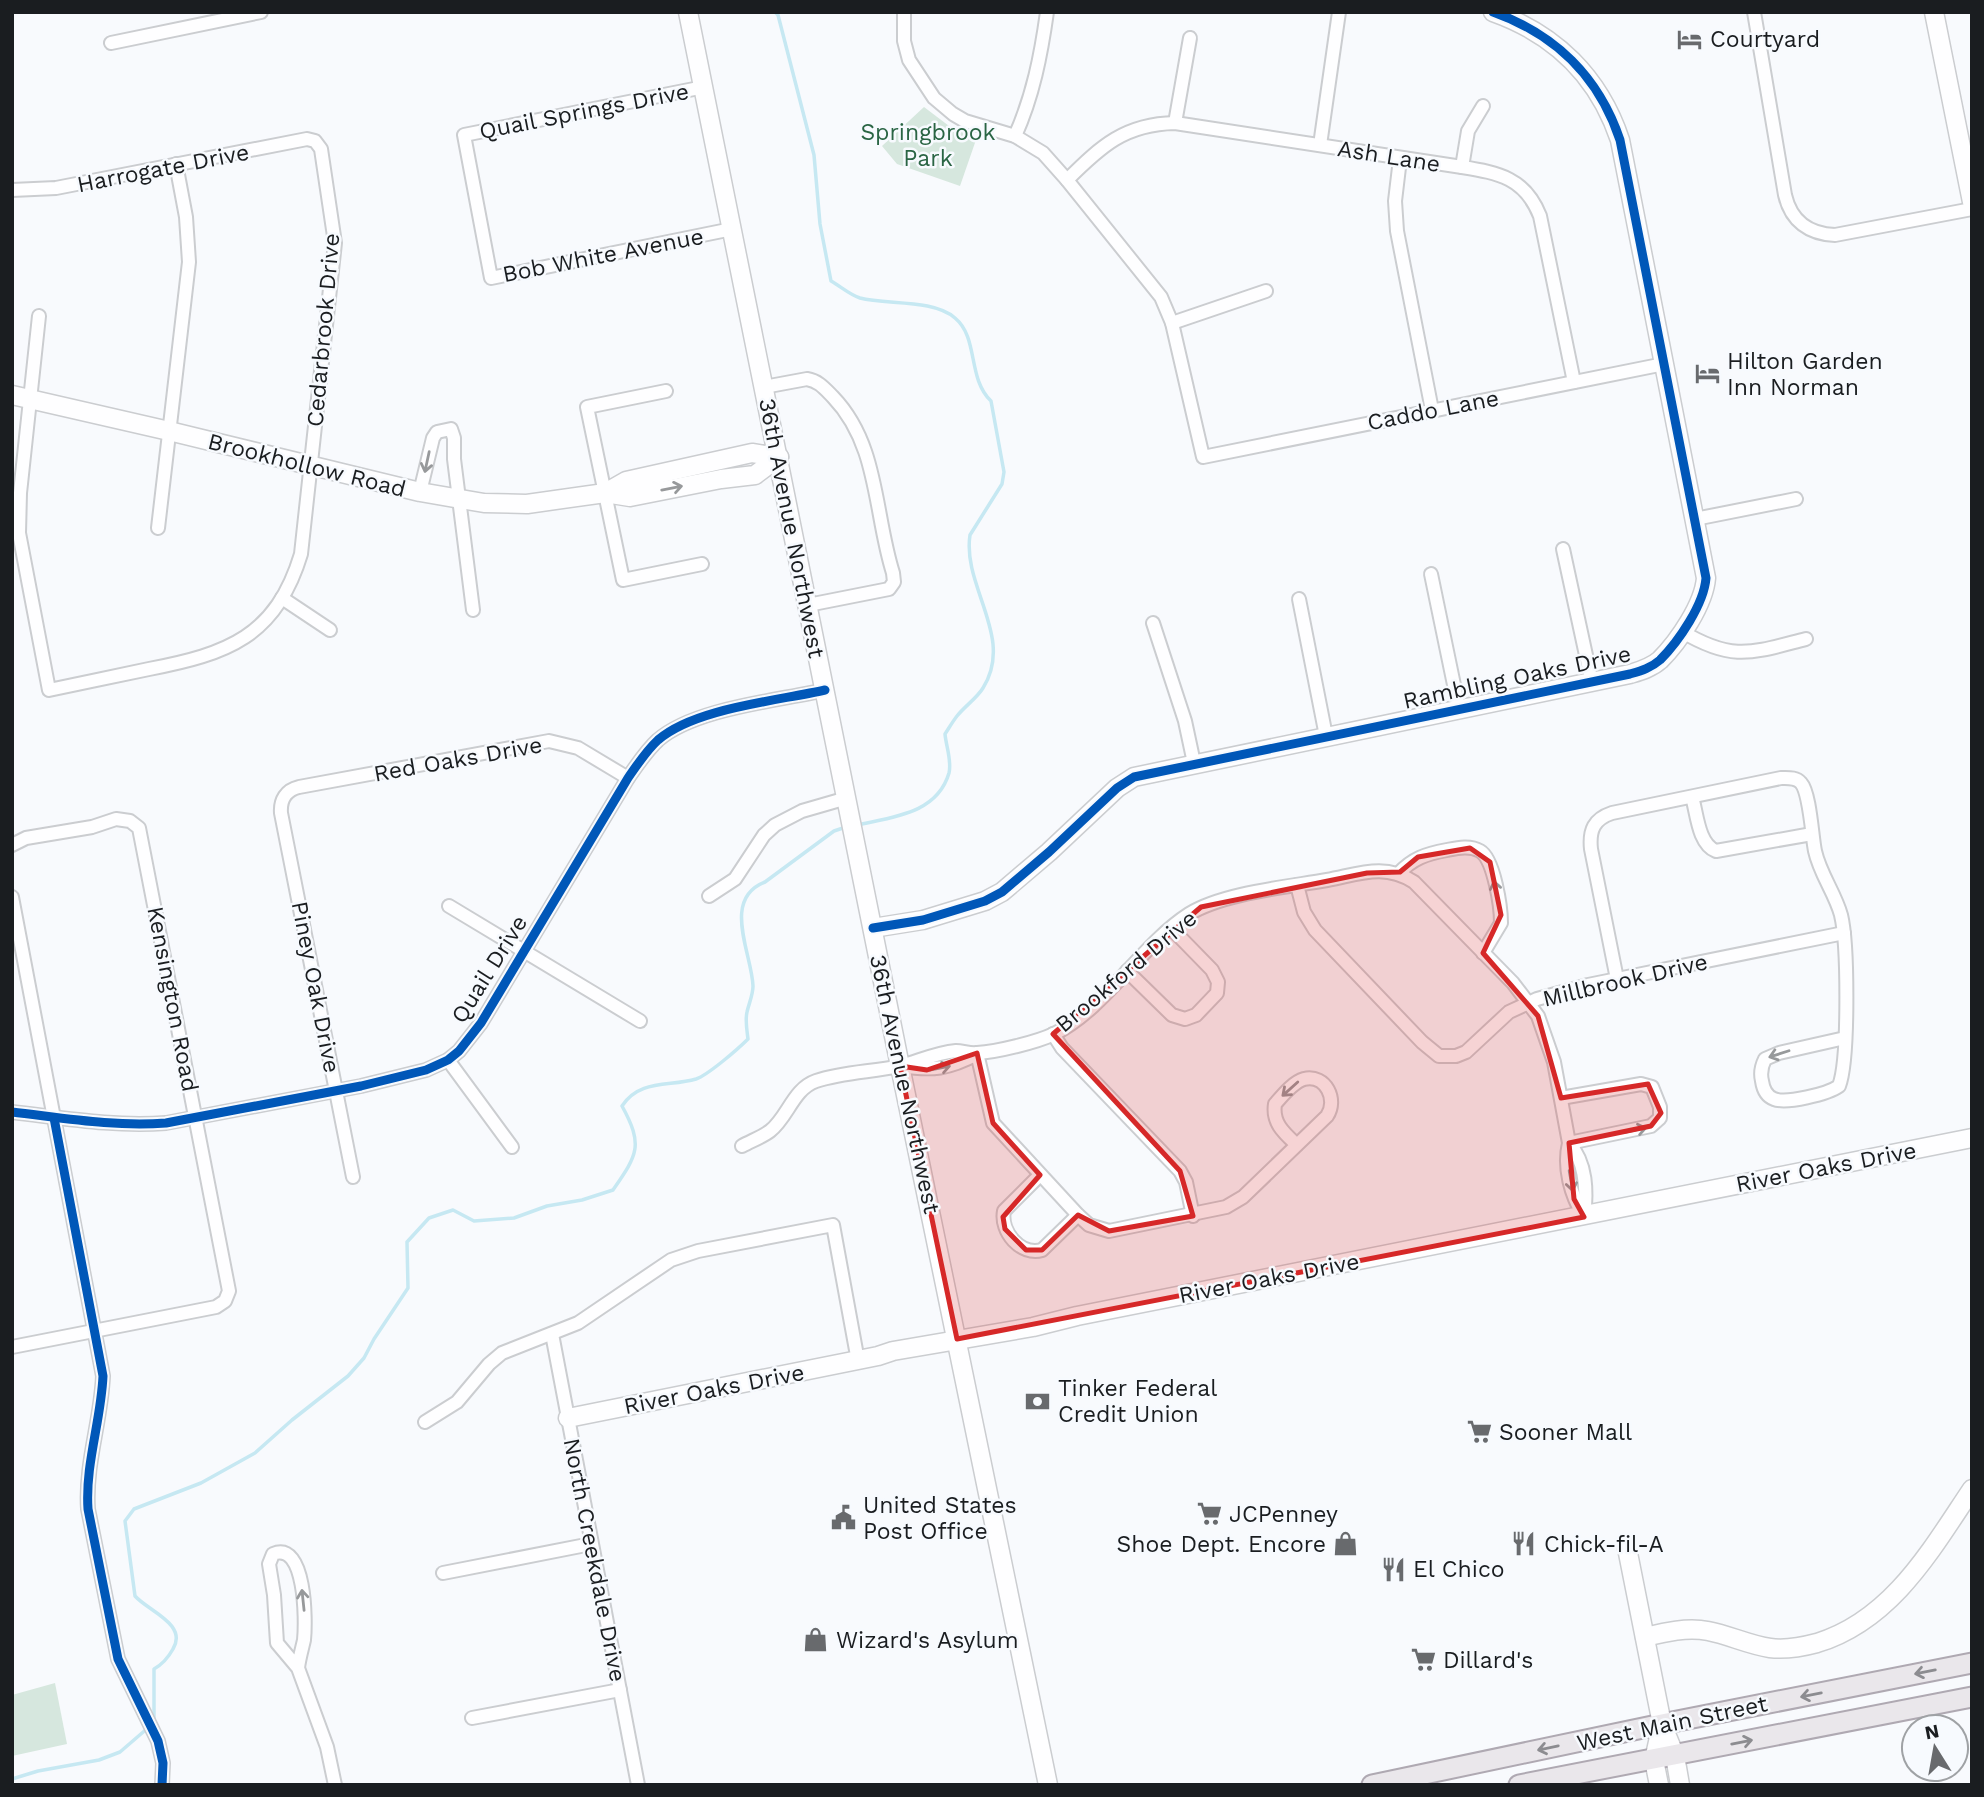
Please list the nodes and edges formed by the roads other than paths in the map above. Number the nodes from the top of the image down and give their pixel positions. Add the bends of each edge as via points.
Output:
1 (261, 12) edge
2 (688, 12) edge
3 (904, 12) edge
4 (1047, 12) edge
5 (1339, 12) edge
6 (1493, 12) edge
7 (1754, 12) edge
8 (1934, 12) edge
9 (1189, 38) dead end
10 (111, 43) dead end
11 (704, 87) junction
12 (1483, 106) dead end
13 (1175, 123) junction
14 (464, 135) joint
15 (1015, 136) junction
16 (312, 139) joint
17 (1320, 145) junction
18 (1400, 159) junction
19 (176, 164) junction
20 (1462, 167) junction
21 (1067, 180) junction
22 (12, 190) edge
23 (1972, 202) edge
24 (1972, 209) edge
25 (732, 229) junction
26 (1266, 291) dead end
27 (39, 316) dead end
28 (1172, 323) junction
29 (1664, 364) junction
30 (1574, 382) junction
31 (764, 387) junction
32 (666, 391) dead end
33 (12, 395) edge
34 (30, 399) junction
35 (1432, 410) junction
36 (169, 430) junction
37 (779, 457) junction
38 (310, 466) junction
39 (420, 492) junction
40 (605, 493) junction
41 (459, 499) junction
42 (1796, 499) dead end
43 (1695, 519) junction
44 (158, 528) dead end
45 (17, 547) edge
46 (1563, 549) dead end
47 (702, 564) dead end
48 (1431, 574) dead end
49 (282, 598) junction
50 (1299, 599) dead end
51 (808, 605) junction
52 (473, 610) dead end
53 (1153, 623) dead end
54 (331, 630) dead end
55 (1681, 631) junction
56 (1806, 639) dead end
57 (1592, 683) junction
58 (825, 690) junction
59 (1459, 709) junction
60 (1326, 736) junction
61 (1194, 763) junction
62 (628, 778) junction
63 (284, 797) joint
64 (1692, 797) junction
65 (849, 806) junction
66 (1812, 834) junction
67 (12, 845) edge
68 (1398, 874) junction
69 (1297, 885) junction
70 (12, 897) edge
71 (709, 897) dead end
72 (449, 906) dead end
73 (873, 928) junction
74 (1171, 928) junction
75 (1844, 933) junction
76 (524, 951) junction
77 (1483, 953) junction
78 (1126, 971) junction
79 (1617, 979) junction
80 (1528, 1002) junction
81 (640, 1021) dead end
82 (1054, 1034) junction
83 (1844, 1038) junction
84 (977, 1053) junction
85 (448, 1060) junction
86 (900, 1066) junction
87 (336, 1091) junction
88 (1561, 1098) junction
89 (12, 1112) edge
90 (54, 1118) junction
91 (196, 1118) junction
92 (1972, 1138) edge
93 (1569, 1143) junction
94 (1297, 1145) junction
95 (742, 1146) dead end
96 (512, 1147) dead end
97 (1040, 1175) junction
98 (353, 1177) dead end
99 (1078, 1215) junction
100 (1192, 1216) junction
101 (1584, 1217) junction
102 (95, 1331) junction
103 (552, 1334) junction
104 (957, 1339) junction
105 (12, 1347) edge
106 (858, 1361) junction
107 (568, 1418) junction
108 (425, 1422) dead end
109 (1972, 1489) edge
110 (591, 1544) junction
111 (1627, 1548) dead end
112 (443, 1573) dead end
113 (1645, 1637) junction
114 (1972, 1663) edge
115 (298, 1668) junction
116 (620, 1690) junction
117 (1972, 1697) edge
118 (472, 1718) dead end
119 (1662, 1724) junction
120 (1675, 1756) junction
121 (1654, 1760) junction
122 (162, 1785) edge
123 (335, 1785) edge
124 (638, 1785) edge
125 (1048, 1785) edge
126 (1372, 1785) edge
127 (1519, 1785) edge
128 (1659, 1785) edge
129 (1680, 1785) edge

1 - 10 street
2 - 11 street, 36th Avenue Northwest
3 - 15 street via 909,60 934,98 965,121
4 - 15 street via 1037,72
5 - 17 street
6 - 29 street, Rambling Oaks Drive via 1556,44 1585,75 1614,122
7 - 24 street via 1785,195 1800,222 1817,233 1835,235
8 - 23 street
9 - 13 street
11 - 14 street, Quail Springs Drive
11 - 25 street, 36th Avenue Northwest
12 - 20 street via 1468,131
13 - 17 street, Ash Lane
13 - 21 street, Ash Lane via 1128,131
14 - 25 street, Bob White Avenue via 491,278
15 - 21 street via 1043,153
16 - 19 street, Harrogate Drive
16 - 38 street, Cedarbrook Drive via 321,149 335,243
17 - 18 street, Ash Lane
18 - 20 street, Ash Lane
18 - 35 street via 1397,231
19 - 22 street, Harrogate Drive via 56,188
19 - 36 street via 189,262
20 - 30 street, Ash Lane via 1504,176 1521,187 1537,207
21 - 28 street via 1161,297
25 - 31 street, 36th Avenue Northwest
26 - 28 street
27 - 34 street
28 - 35 street, Caddo Lane via 1203,457
29 - 30 street, Caddo Lane
29 - 43 street, Rambling Oaks Drive
30 - 35 street, Caddo Lane
31 - 37 street, 36th Avenue Northwest
31 - 51 street via 814,380 852,421 866,449 893,573 893,586 884,591
32 - 40 street via 587,407
33 - 34 street, Brookhollow Road
34 - 36 street, Brookhollow Road
34 - 45 street
36 - 38 street, Brookhollow Road
36 - 44 street
37 - 40 street, Brookhollow Road via 752,453 626,481
37 - 51 street, 36th Avenue Northwest
38 - 39 street, Brookhollow Road
38 - 49 street, Cedarbrook Drive via 301,554
39 - 41 street, Brookhollow Road
41 -> 39 street via 451,429 437,432 433,438
40 - 41 street, Brookhollow Road via 527,504
40 - 47 street via 623,580
41 - 52 street
42 - 43 street
43 - 55 street, Rambling Oaks Drive via 1705,584
45 - 49 street, Cedarbrook Drive via 49,690 223,651 246,638
46 - 57 street
48 - 59 street
49 - 54 street
50 - 60 street
51 - 58 street, 36th Avenue Northwest
53 - 61 street
55 - 56 street via 1718,650 1737,653
55 - 57 street, Rambling Oaks Drive via 1659,660 1643,670
57 - 59 street, Rambling Oaks Drive
58 - 62 street, Quail Drive via 680,726 649,749
58 - 65 street, 36th Avenue Northwest
59 - 60 street, Rambling Oaks Drive
60 - 61 street, Rambling Oaks Drive
61 - 73 street, Rambling Oaks Drive via 1126,781 994,897 923,920
62 - 63 street, Red Oaks Drive via 578,748 549,741 299,787
62 - 76 street, Quail Drive
63 - 87 street, Piney Oak Drive via 281,813
64 - 66 street via 1703,839 1716,851
64 - 66 street via 1794,778 1804,787
64 - 79 street via 1612,813 1593,826 1591,849
65 - 71 street via 802,811 775,825 735,879
65 - 73 street, 36th Avenue Northwest
66 - 75 street
67 - 91 street, Kensington Road via 26,838 117,820 130,821 139,828
68 - 69 street, Brookford Drive via 1377,871
68 - 77 street via 1414,883
77 -> 68 street via 1501,923 1490,862 1484,854 1466,847 1427,854
69 - 74 street, Brookford Drive via 1214,902
69 - 80 street, Millbrook Drive via 1304,912 1315,930 1439,1056 1460,1055 1509,1012
70 - 90 street
72 - 76 street
73 - 86 street, 36th Avenue Northwest
74 - 78 street, Brookford Drive
74 - 78 street via 1218,982 1217,993 1202,1010 1185,1019 1172,1016
75 - 79 street, Millbrook Drive
75 - 83 street
76 - 81 street
76 - 85 street, Quail Drive via 481,1023
77 - 80 street
78 - 82 street, Brookford Drive via 1084,1013
79 - 80 street, Millbrook Drive
80 - 88 street via 1544,1030
82 - 84 street, Brookford Drive
82 - 100 street via 1062,1048 1180,1171
83 -> 83 street via 1765,1059 1761,1077 1768,1096 1787,1101 1836,1089 1843,1074
84 - 86 street, Brookford Drive via 958,1064 927,1070
84 - 97 street via 993,1123
85 - 87 street, Quail Drive via 411,1075
85 - 96 street
86 - 95 street, Brookford Drive via 814,1082 802,1090 771,1130
86 - 104 street, 36th Avenue Northwest
87 - 91 street, Quail Drive
87 - 98 street, Piney Oak Drive
88 - 93 street
93 -> 88 street via 1651,1126 1660,1118 1660,1107 1652,1087 1641,1084
89 - 90 street, Quail Drive
90 - 91 street, Quail Drive via 141,1125
90 - 102 street
91 - 102 street, Kensington Road via 229,1283 225,1301 208,1309
92 - 101 street, River Oaks Drive
93 - 101 street via 1579,1154 1587,1193
94 -> 94 street via 1332,1109 1329,1091 1309,1078 1298,1082 1275,1104 1277,1122
94 - 100 street via 1233,1204
97 - 99 street
97 - 99 street via 1004,1211 1010,1237 1026,1250 1042,1250
99 - 100 street via 1089,1225 1109,1231
101 - 104 street, River Oaks Drive
102 - 105 street
102 - 122 street via 103,1376 87,1485 88,1509 118,1659 158,1741
103 - 106 street via 578,1323 683,1255 832,1225
103 - 107 street, North Creekdale Drive
103 - 108 street via 495,1357 457,1402
104 - 106 street, River Oaks Drive
104 - 125 street, 36th Avenue Northwest
106 - 107 street, River Oaks Drive
107 - 110 street, North Creekdale Drive
109 - 113 street via 1891,1600 1828,1639 1770,1648 1691,1629
110 - 112 street
110 - 116 street, North Creekdale Drive
111 - 113 street
113 - 119 street
114 -> 119 main road, West Main Street
115 -> 115 street via 304,1641 302,1593 292,1557 278,1552 269,1564 277,1643
115 - 123 street via 327,1747
116 - 118 street
116 - 124 street, North Creekdale Drive
120 -> 117 main road, West Main Street
119 - 120 street
119 - 121 street
119 -> 126 main road, West Main Street
120 - 121 main road, West Main Street
120 - 129 street
121 - 127 main road, West Main Street
121 - 128 street

